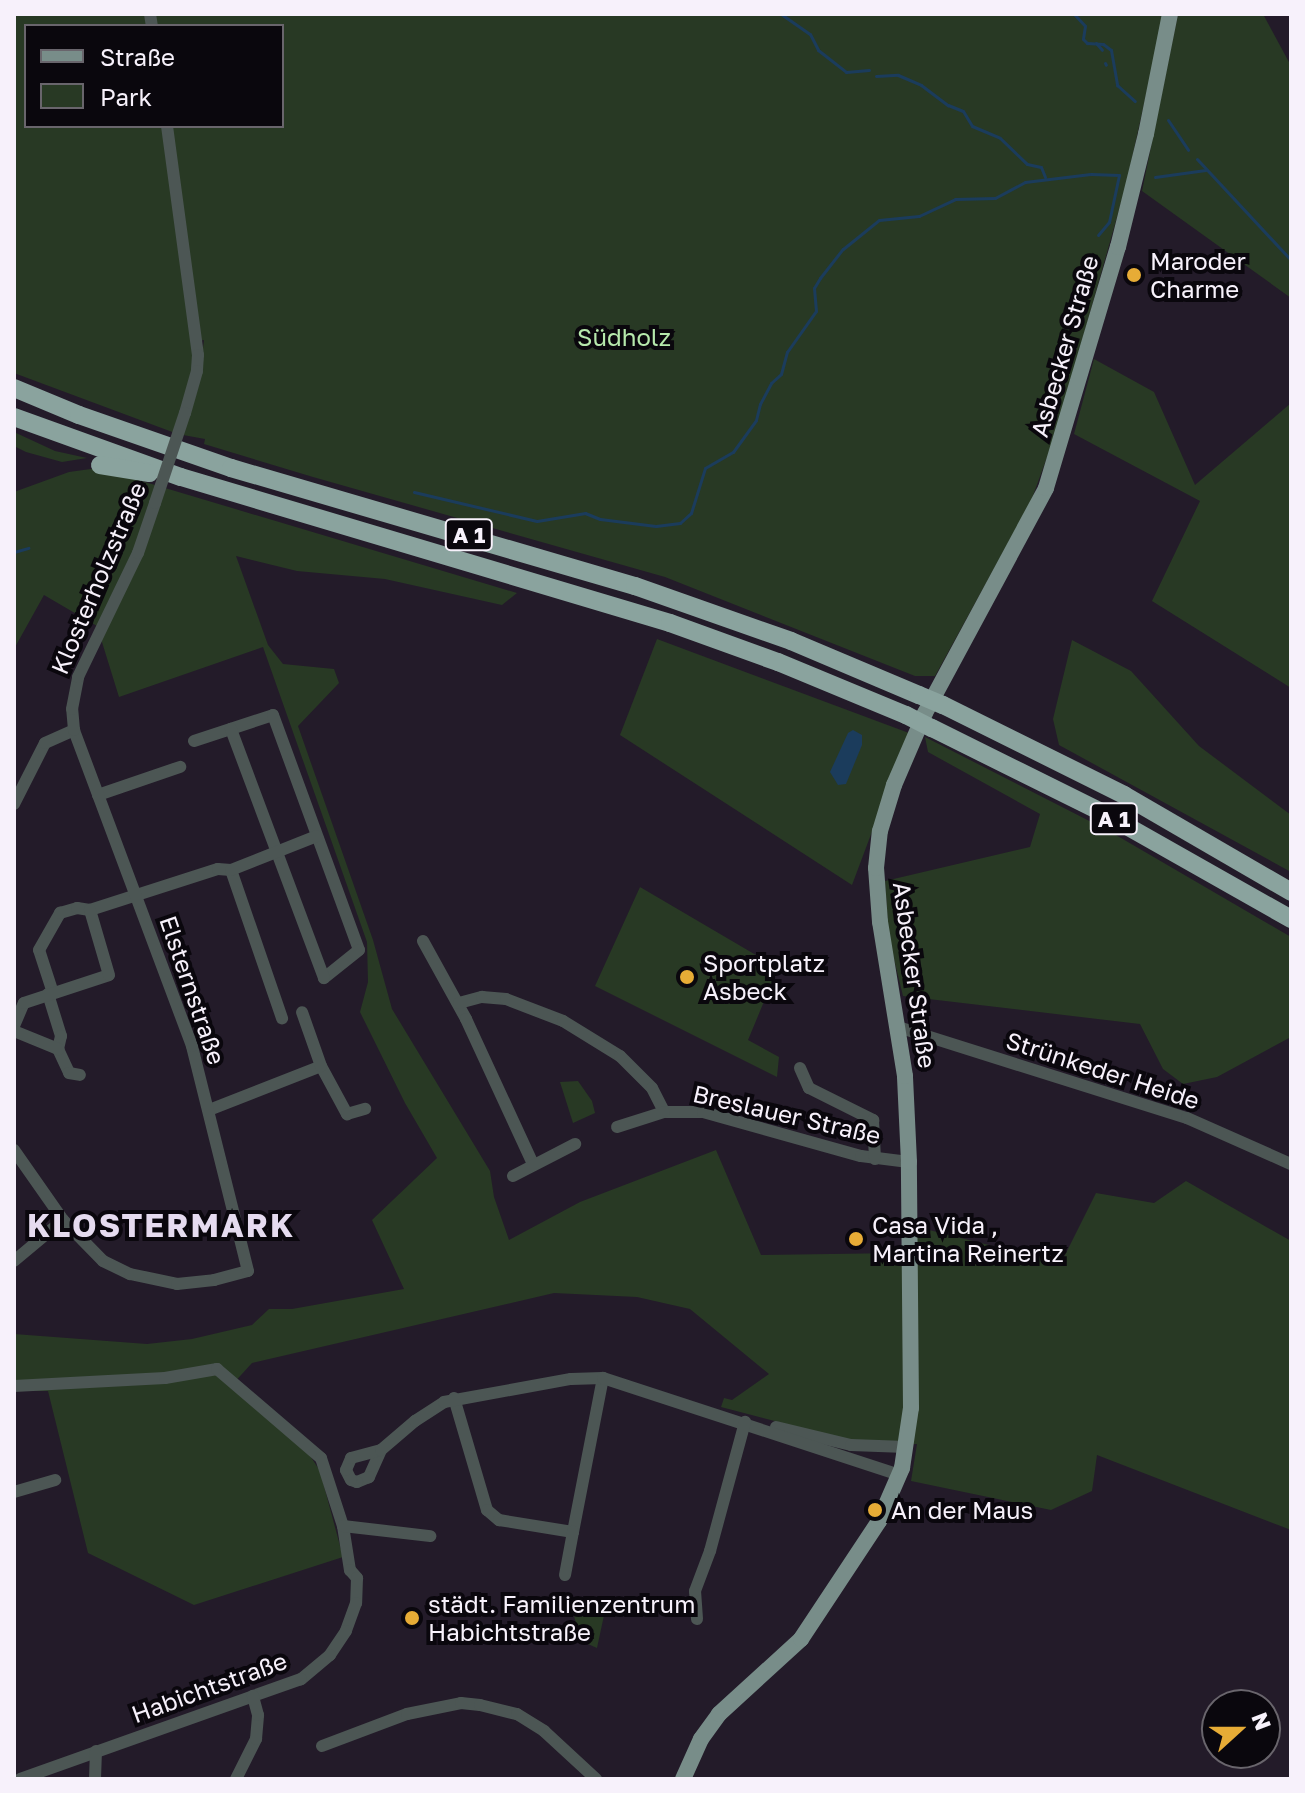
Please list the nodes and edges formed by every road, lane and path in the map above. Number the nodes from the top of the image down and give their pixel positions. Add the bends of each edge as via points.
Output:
1 (1170, 14) edge
2 (167, 128) edge
3 (14, 388) edge
4 (14, 417) edge
5 (100, 465) dead end
6 (181, 477) junction
7 (231, 729) junction
8 (74, 730) junction
9 (194, 741) dead end
10 (180, 767) dead end
11 (98, 795) junction
12 (14, 804) edge
13 (317, 836) junction
14 (277, 853) junction
15 (231, 870) junction
16 (1291, 892) edge
17 (136, 896) junction
18 (90, 910) junction
19 (1291, 919) edge
20 (423, 941) dead end
21 (51, 994) junction
22 (459, 1003) junction
23 (302, 1012) dead end
24 (282, 1018) dead end
25 (898, 1027) junction
26 (14, 1028) edge
27 (58, 1049) junction
28 (321, 1066) junction
29 (800, 1068) dead end
30 (80, 1075) dead end
31 (365, 1109) dead end
32 (209, 1110) junction
33 (664, 1112) junction
34 (617, 1127) dead end
35 (575, 1144) dead end
36 (14, 1150) edge
37 (875, 1159) junction
38 (909, 1162) junction
39 (533, 1164) junction
40 (1291, 1164) edge
41 (513, 1176) dead end
42 (63, 1220) junction
43 (14, 1261) edge
44 (603, 1378) junction
45 (14, 1386) edge
46 (454, 1398) junction
47 (745, 1422) junction
48 (906, 1447) junction
49 (381, 1450) dead end
50 (900, 1475) junction
51 (55, 1480) dead end
52 (14, 1492) edge
53 (343, 1526) junction
54 (573, 1532) junction
55 (430, 1536) dead end
56 (565, 1575) dead end
57 (697, 1619) dead end
58 (253, 1696) junction
59 (322, 1746) dead end
60 (96, 1751) junction
61 (20, 1779) edge
62 (95, 1779) edge
63 (236, 1779) edge
64 (596, 1779) edge
65 (683, 1779) edge

1 - 25 main road, Asbecker Straße via 1118,247 1046,488 925,713 880,831 880,922
2 - 8 street, Klosterholzstraße, bridge via 197,371 138,553 78,677
3 - 16 highway, A 1, bridge via 231,468 569,564 819,652 943,705 1124,795
4 - 6 highway, A 1
5 - 6 highway
6 - 19 highway, A 1, bridge via 670,623 778,662 906,715 1109,816
7 - 9 street
7 - 13 street via 273,715
7 - 14 street
8 - 11 street, Elsternstraße
8 - 12 street via 45,743
10 - 11 street
11 - 17 street, Elsternstraße
13 - 14 street
13 - 14 street via 359,950 324,978
14 - 15 street
15 - 17 street via 218,869
15 - 24 street
17 - 18 street
17 - 32 street, Elsternstraße via 192,1046
18 - 21 street via 60,913 39,950
18 - 21 street via 109,975
20 - 22 street
21 - 26 street via 24,1003
21 - 27 street via 61,1036
22 - 33 street, Breslauer Straße via 482,997 506,999 563,1021 620,1056 652,1088
22 - 39 street
23 - 28 street
25 - 38 main road, Asbecker Straße
25 - 40 street, Strünkeder Heide via 1187,1118
26 - 27 street
27 - 30 street via 69,1073
28 - 31 street via 347,1114
28 - 32 street
29 - 37 street via 809,1088 873,1120
32 - 42 street, Elsternstraße via 248,1271 189,1284 146,1279 95,1256
33 - 34 street
33 - 37 street, Breslauer Straße via 703,1112
35 - 39 street
36 - 42 street
37 - 38 street, Breslauer Straße
38 - 48 main road, Asbecker Straße via 911,1394
39 - 41 street
42 - 43 street
44 - 46 street
44 - 47 street
44 - 54 street
45 - 53 street via 165,1378 217,1369 321,1458
46 - 49 street
46 - 54 street via 487,1510 499,1520
47 - 48 street via 851,1445
47 - 50 street
47 - 57 street via 695,1591
48 - 50 main road, Asbecker Straße
50 - 65 main road, Asbecker Straße via 879,1521 801,1639 719,1714
51 - 52 street
53 - 55 street
53 - 58 street, Habichtstraße via 350,1570 357,1578 356,1603 346,1631 330,1655 301,1679
54 - 56 street
58 - 60 street, Habichtstraße
58 - 63 street via 256,1739
59 - 64 street via 407,1714 461,1703 480,1705 517,1714 544,1731
60 - 61 street, Habichtstraße
60 - 62 street

